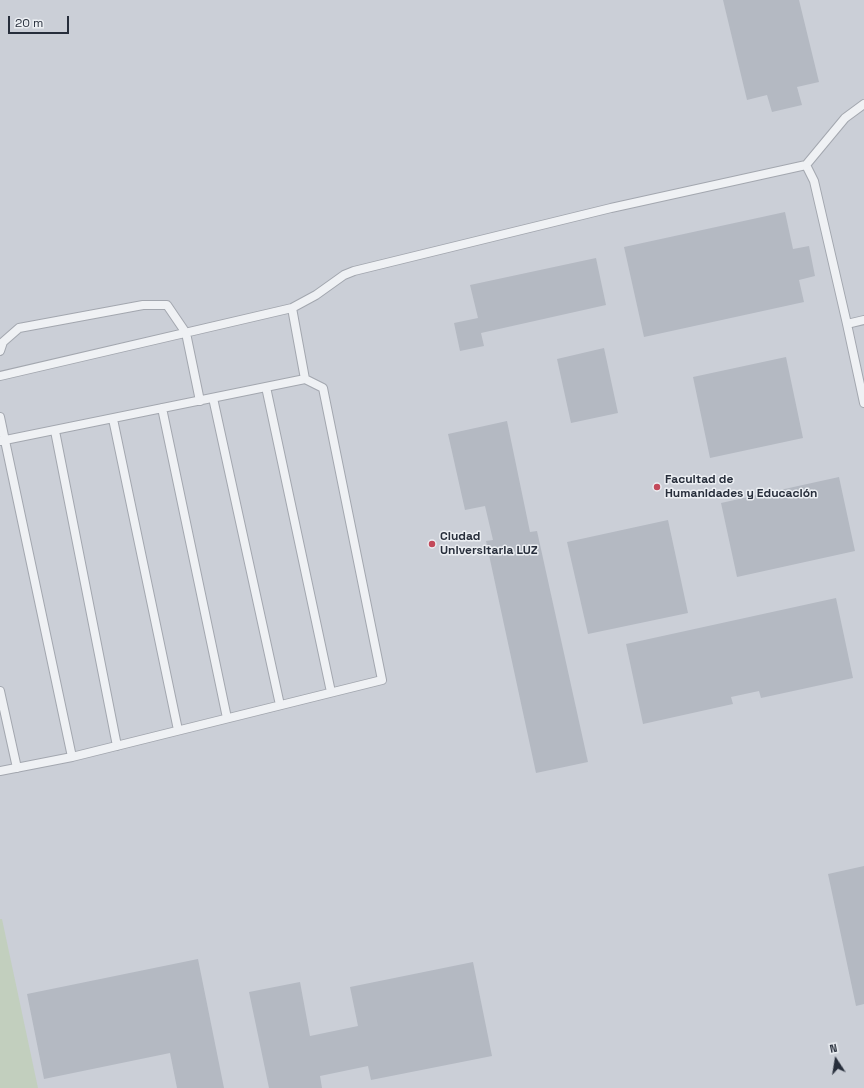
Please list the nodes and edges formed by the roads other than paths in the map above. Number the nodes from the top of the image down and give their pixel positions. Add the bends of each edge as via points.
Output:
1 (864, 104) edge
2 (806, 165) junction
3 (292, 308) junction
4 (864, 320) edge
5 (848, 324) junction
6 (186, 333) junction
7 (0, 351) edge
8 (0, 376) edge
9 (305, 379) junction
10 (266, 387) junction
11 (213, 398) junction
12 (200, 401) junction
13 (864, 403) edge
14 (162, 408) junction
15 (0, 417) edge
16 (113, 418) junction
17 (55, 430) junction
18 (2, 441) edge
19 (0, 691) edge
20 (331, 692) junction
21 (280, 705) junction
22 (227, 718) junction
23 (178, 730) junction
24 (118, 746) junction
25 (72, 757) junction
26 (17, 768) junction
27 (0, 772) edge

1 - 2 lane via 845,118
2 - 3 lane via 611,208 354,271
2 - 5 lane via 814,181
3 - 6 lane
3 - 9 lane
4 - 5 lane
5 - 13 lane
6 - 7 lane via 167,305 143,305 19,328 3,342
6 - 8 lane
6 - 12 lane
9 - 10 lane
9 - 20 lane via 323,388 382,680
10 - 11 lane
10 - 20 lane
11 - 12 lane
11 - 21 lane
12 - 14 lane
14 - 16 lane
14 - 22 lane
15 - 18 lane
16 - 17 lane
16 - 23 lane
17 - 18 lane
17 - 24 lane
18 - 25 lane
19 - 26 lane
20 - 21 lane
21 - 22 lane
22 - 23 lane
23 - 24 lane
24 - 25 lane
25 - 26 lane
26 - 27 lane

